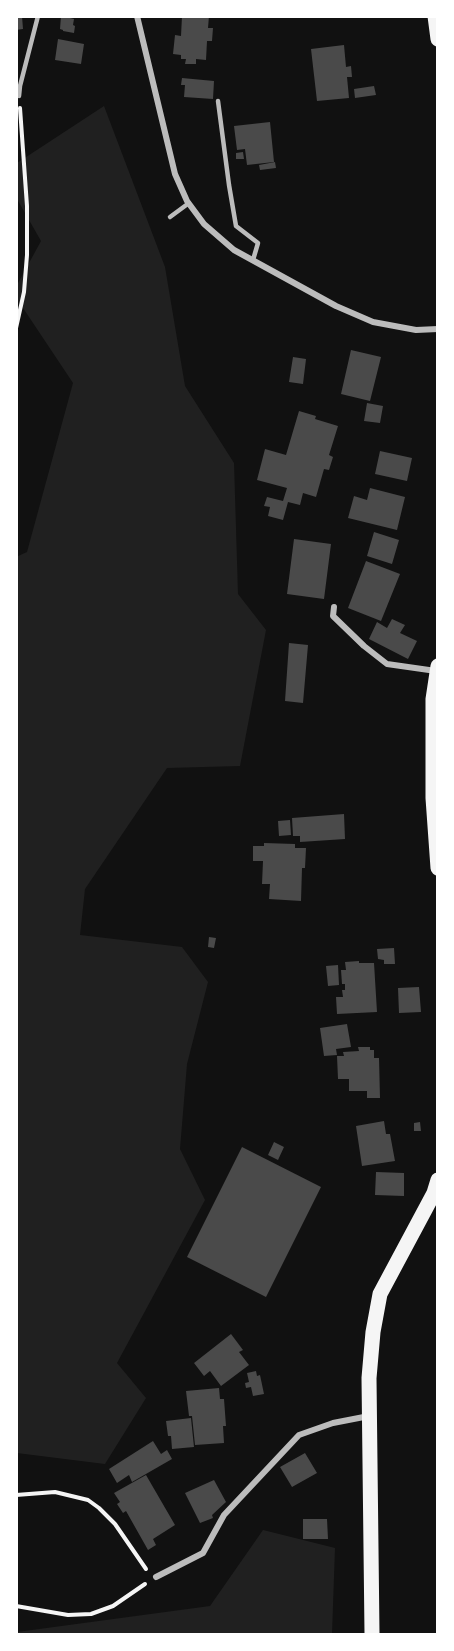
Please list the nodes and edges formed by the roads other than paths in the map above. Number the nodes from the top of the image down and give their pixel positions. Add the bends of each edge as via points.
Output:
1 (38, 16) edge
2 (137, 16) edge
3 (435, 16) edge
4 (438, 39) edge
5 (18, 85) edge
6 (20, 96) road end
7 (218, 101) dead end
8 (189, 203) junction
9 (170, 217) dead end
10 (253, 260) junction
11 (438, 329) edge
12 (333, 607) dead end
13 (437, 669) edge
14 (438, 868) edge
15 (438, 1180) edge
16 (369, 1415) junction
17 (155, 1578) road end
18 (372, 1635) edge

1 - 5 lane
2 - 8 street via 175,174
3 - 4 main road
5 - 6 lane
7 - 10 lane via 236,226 258,243
8 - 9 lane
8 - 10 street via 204,224 234,250
10 - 11 street via 373,322 416,330
12 - 13 street via 333,616 387,664
13 - 14 main road via 433,699 433,798
15 - 16 main road via 380,1294 373,1332
16 - 17 street via 299,1435 224,1515 203,1553
16 - 18 main road

